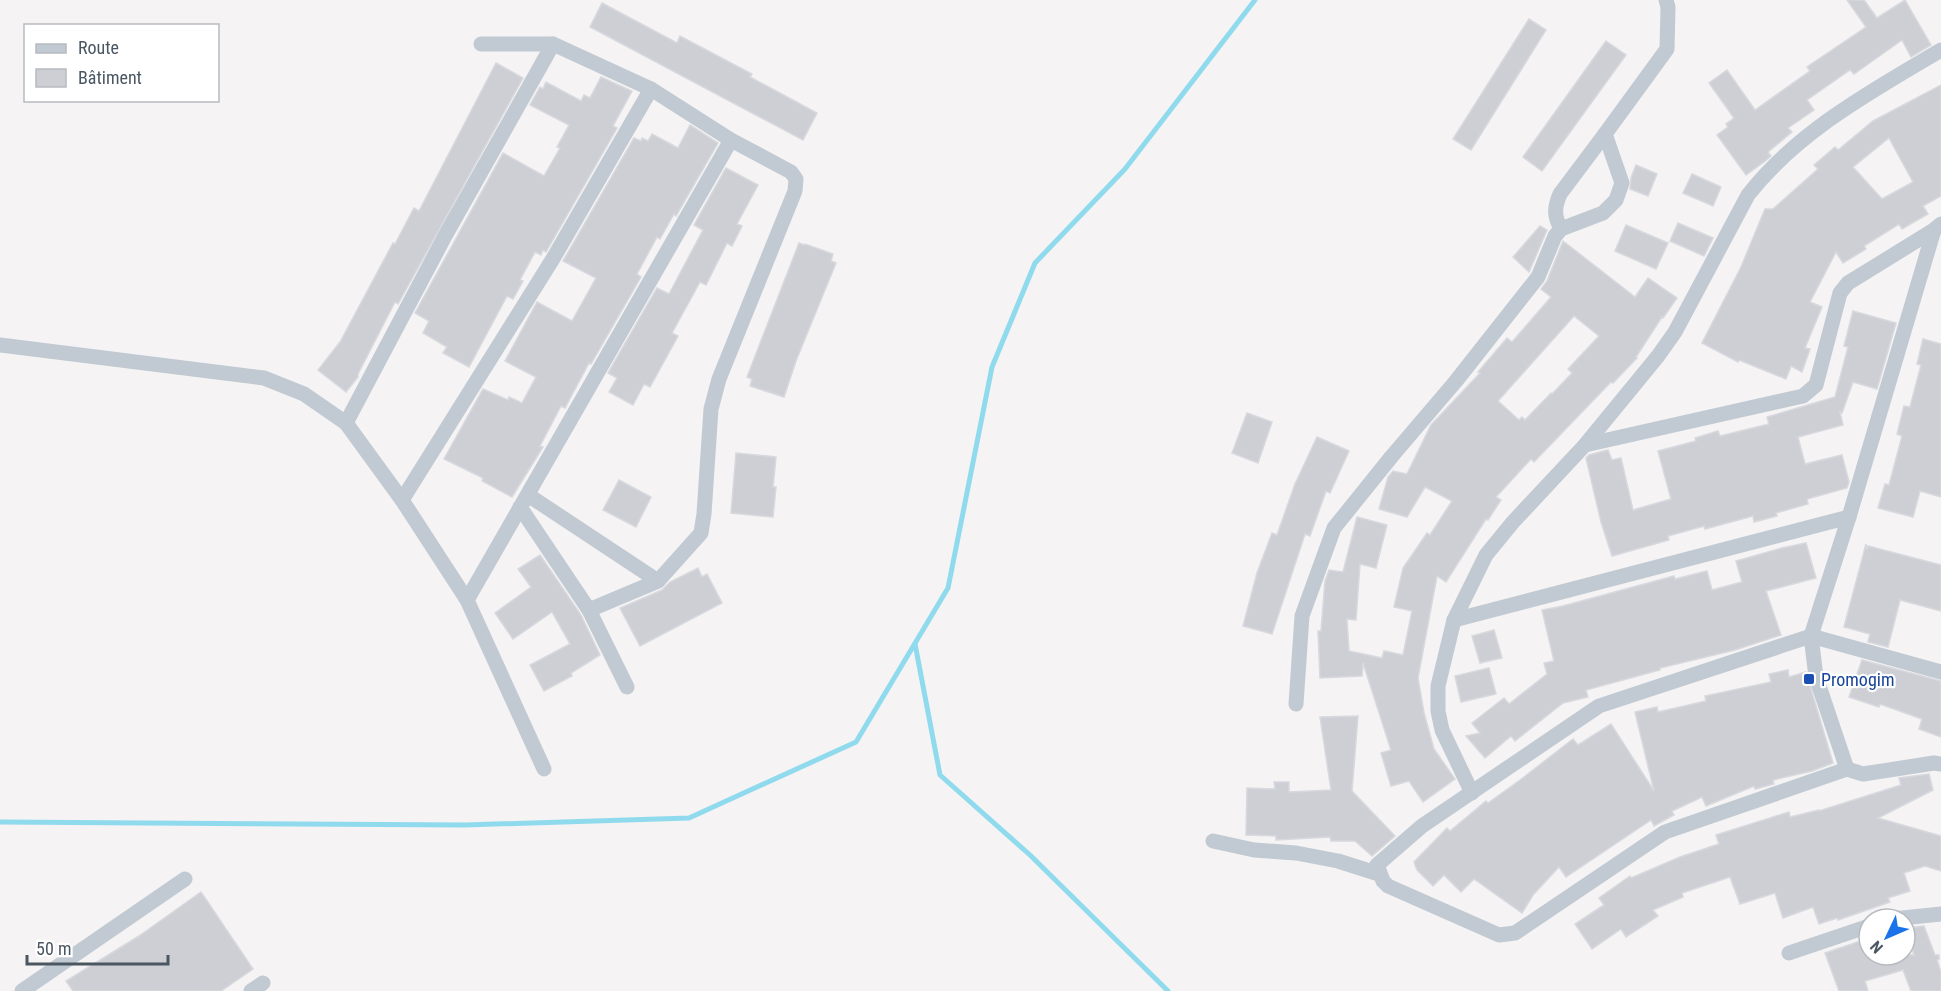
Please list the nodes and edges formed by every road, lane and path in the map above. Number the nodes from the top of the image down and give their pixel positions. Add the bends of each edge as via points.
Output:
1 (1666, 0) edge
2 (481, 44) dead end
3 (553, 44) junction
4 (1941, 50) edge
5 (651, 89) junction
6 (1605, 134) junction
7 (731, 141) junction
8 (1937, 227) edge
9 (1561, 230) junction
10 (0, 345) edge
11 (345, 423) junction
12 (1585, 445) junction
13 (402, 500) junction
14 (524, 501) junction
15 (1849, 517) junction
16 (658, 581) junction
17 (467, 600) junction
18 (589, 610) junction
19 (1454, 620) junction
20 (1811, 636) junction
21 (1941, 672) edge
22 (627, 687) dead end
23 (1296, 704) dead end
24 (1941, 764) edge
25 (544, 769) dead end
26 (1847, 769) junction
27 (1472, 793) junction
28 (1213, 841) dead end
29 (1379, 874) junction
30 (185, 879) dead end
31 (1941, 914) edge
32 (1917, 916) edge
33 (1857, 930) edge
34 (1789, 953) dead end
35 (22, 991) edge

1 - 6 street via 1667,49
2 - 3 street
3 - 5 street
3 - 11 street
4 - 12 street via 1851,102 1762,177 1748,195 1675,332
5 - 7 street
5 - 13 street via 554,257
6 - 9 street via 1560,194 1555,217
6 - 9 street via 1622,183 1616,200 1604,213
7 - 14 street
7 - 16 street via 791,172 796,179 795,190 718,379 711,409 701,533
8 - 12 street via 1840,293 1816,385 1803,396
8 - 15 street
9 - 23 street via 1538,278 1334,528 1302,616
10 - 11 street via 264,378 304,394
11 - 13 street
12 - 19 street via 1486,555
13 - 17 street
14 - 16 street
14 - 17 street
14 - 18 street
15 - 19 street
15 - 20 street
16 - 18 street
17 - 25 street
18 - 22 street
19 - 27 street via 1438,686 1438,711 1442,730
20 - 21 street
20 - 26 street via 1816,676
20 - 27 street via 1599,706
24 - 26 street via 1863,774
26 - 29 street via 1665,832 1515,933 1498,935 1388,886
27 - 29 street via 1422,826 1377,865
28 - 29 street via 1338,861
30 - 35 street
31 - 32 street
33 - 34 street

